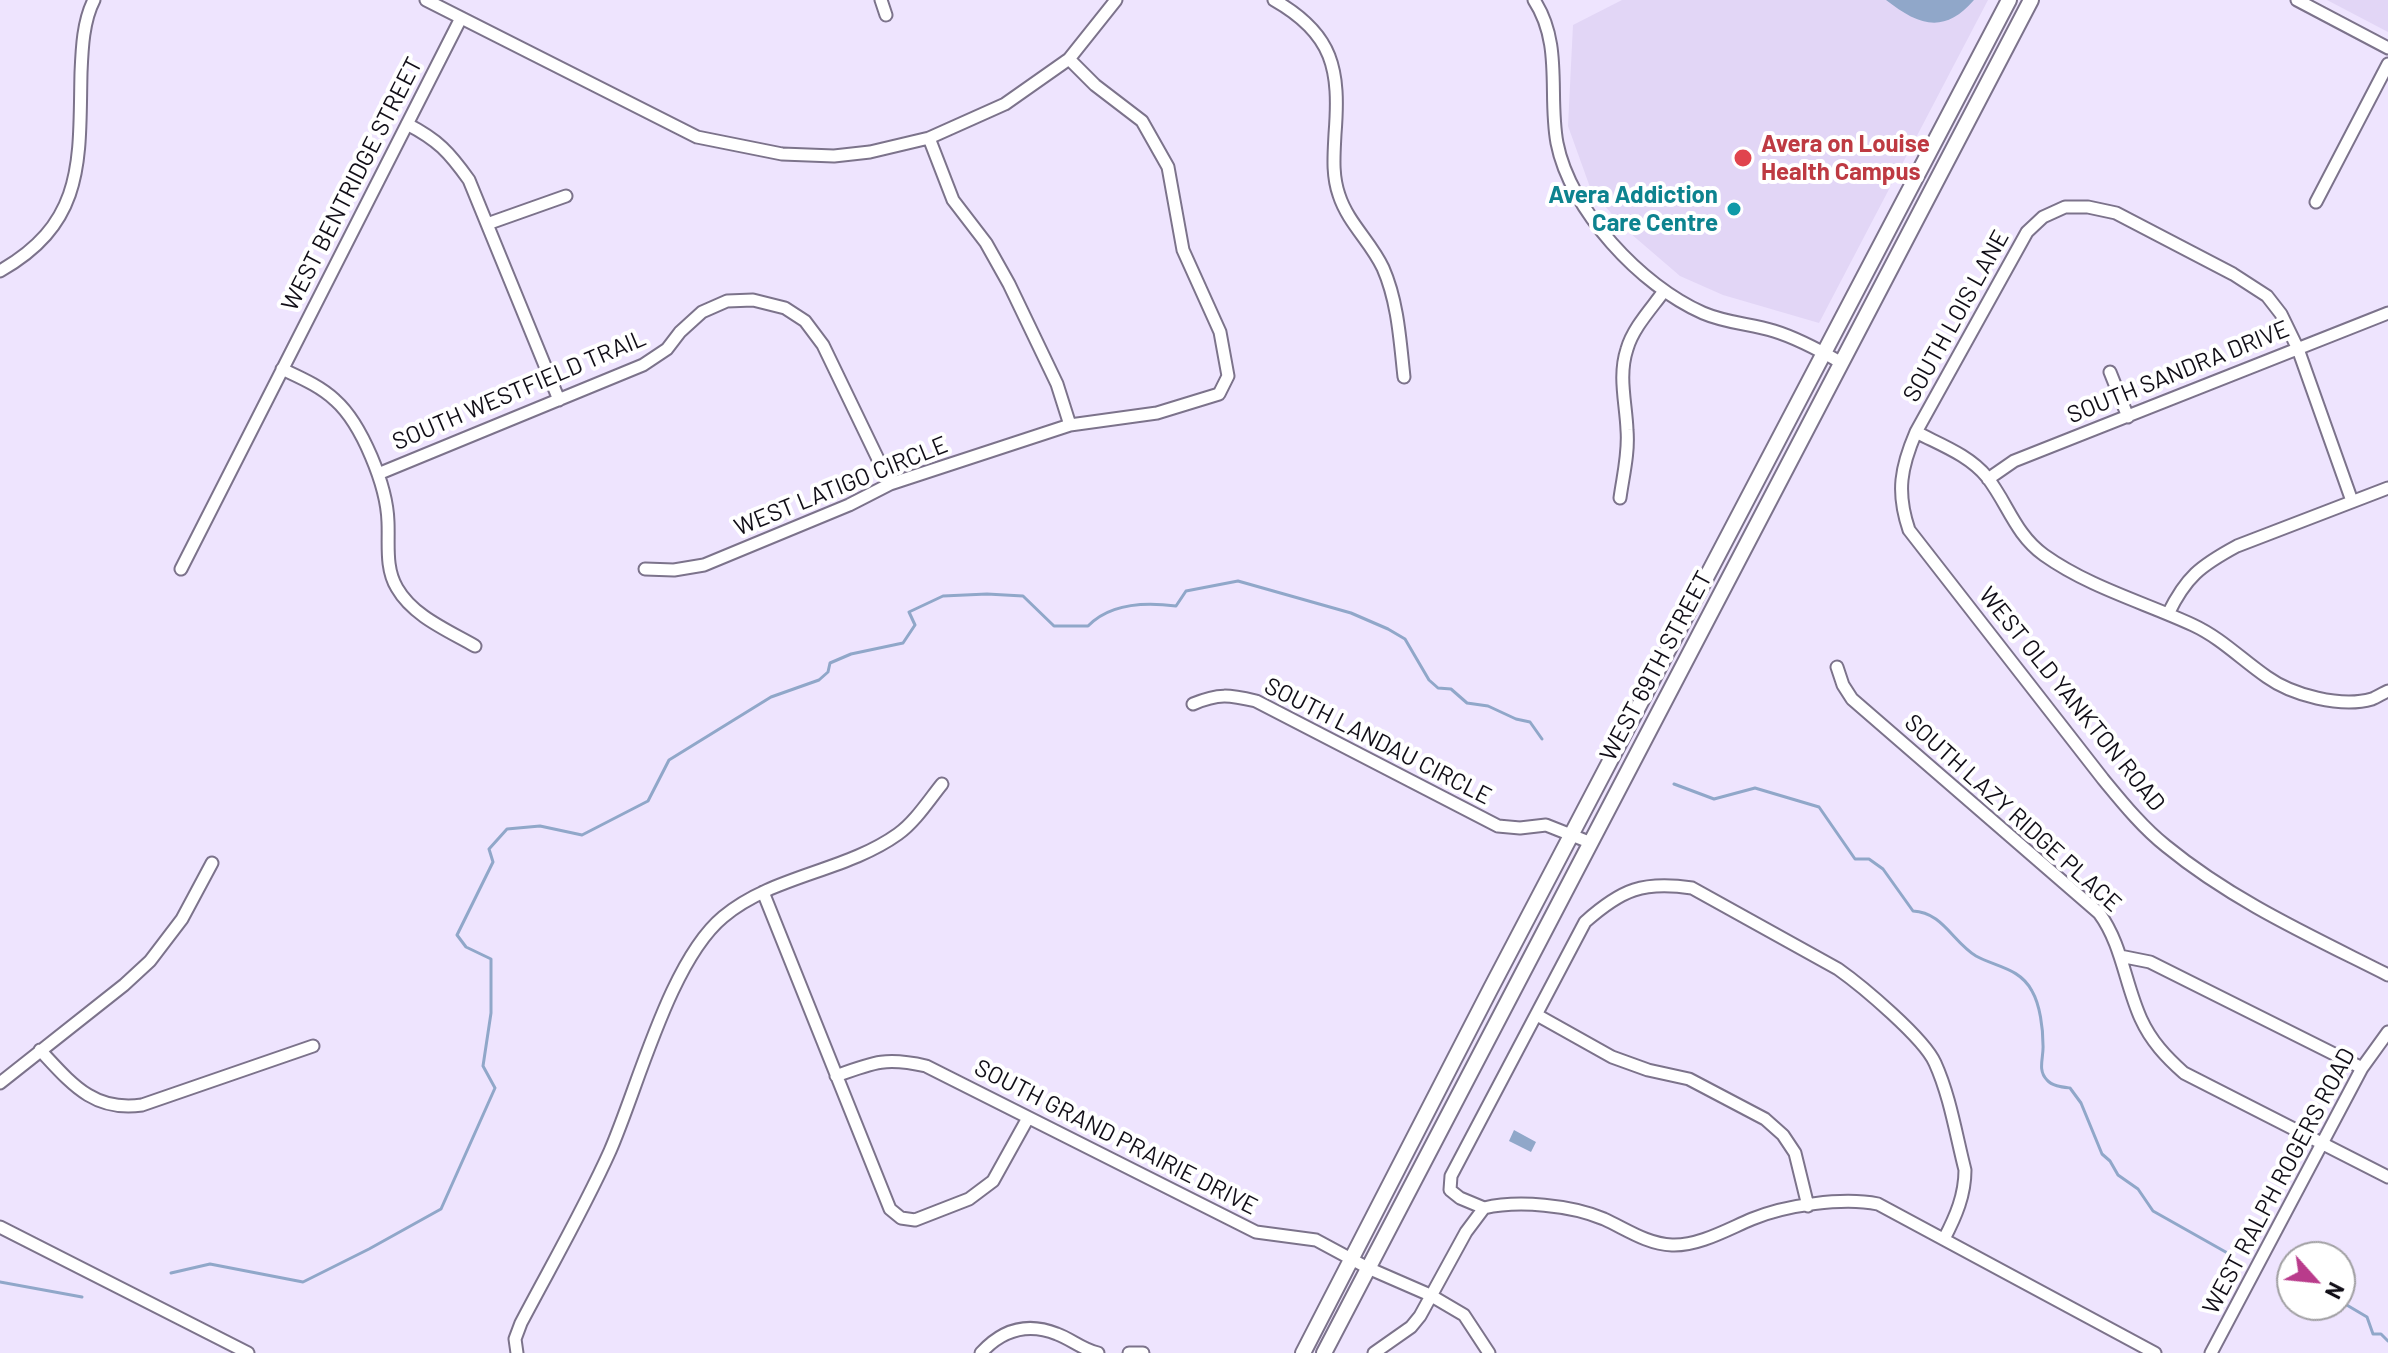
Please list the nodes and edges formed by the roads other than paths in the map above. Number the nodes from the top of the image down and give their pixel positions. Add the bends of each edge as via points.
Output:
1 (94, 0) edge
2 (426, 0) edge
3 (881, 0) edge
4 (1116, 0) edge
5 (1274, 0) edge
6 (1534, 0) edge
7 (2009, 0) edge
8 (2031, 0) edge
9 (2297, 0) edge
10 (886, 15) dead end
11 (461, 18) junction
12 (2388, 48) edge
13 (1069, 59) junction
14 (2388, 64) edge
15 (407, 124) junction
16 (929, 138) junction
17 (566, 196) dead end
18 (2316, 202) dead end
19 (487, 224) junction
20 (0, 271) edge
21 (1664, 291) junction
22 (2388, 313) edge
23 (2298, 349) junction
24 (1824, 353) junction
25 (1840, 362) junction
26 (282, 369) junction
27 (2110, 372) dead end
28 (1404, 377) dead end
29 (559, 400) junction
30 (2128, 417) junction
31 (1070, 425) junction
32 (1916, 432) junction
33 (378, 474) junction
34 (1988, 479) junction
35 (890, 484) junction
36 (2388, 488) edge
37 (1620, 498) dead end
38 (2352, 501) junction
39 (181, 569) dead end
40 (645, 569) dead end
41 (2168, 614) junction
42 (475, 646) dead end
43 (1837, 667) dead end
44 (2388, 691) edge
45 (1193, 704) dead end
46 (942, 784) dead end
47 (1573, 834) junction
48 (1589, 842) junction
49 (212, 863) dead end
50 (763, 892) junction
51 (2120, 956) junction
52 (2388, 975) edge
53 (1491, 988) junction
54 (1509, 997) junction
55 (1537, 1015) junction
56 (2388, 1032) edge
57 (313, 1046) dead end
58 (40, 1050) junction
59 (2362, 1068) junction
60 (836, 1076) junction
61 (0, 1083) edge
62 (1028, 1118) junction
63 (2322, 1144) junction
64 (2388, 1177) edge
65 (1808, 1206) junction
66 (1484, 1208) junction
67 (0, 1227) edge
68 (1944, 1239) junction
69 (1351, 1260) junction
70 (1368, 1268) junction
71 (1430, 1295) junction
72 (248, 1353) edge
73 (517, 1353) edge
74 (981, 1353) edge
75 (1098, 1353) edge
76 (1129, 1353) edge
77 (1143, 1353) edge
78 (1303, 1353) edge
79 (1324, 1353) edge
80 (1374, 1353) edge
81 (1489, 1353) edge
82 (2155, 1353) edge
83 (2211, 1353) edge

1 - 20 street via 82,50 79,163 66,206 45,237
2 - 11 street
3 - 10 street
4 - 13 street
5 - 28 street via 1320,36 1333,64 1338,96 1333,169 1339,196 1382,267 1396,314
6 - 21 street via 1553,50 1557,140 1575,194 1606,237
7 - 24 main road, WEST 69TH STREET
8 - 25 main road, WEST 69TH STREET
9 - 12 street
11 - 15 street, WEST BENTRIDGE STREET
11 - 16 street via 697,137 782,154 834,156
13 - 16 street via 1005,104
13 - 31 street, WEST LATIGO CIRCLE via 1142,121 1157,144 1168,167 1183,250 1220,332 1228,376 1219,394 1200,401
14 - 18 street
15 - 19 street via 449,152 469,180
15 - 26 street, WEST BENTRIDGE STREET
16 - 31 street via 953,200 1009,284 1057,384
17 - 19 street
19 - 29 street
21 - 24 street via 1703,313 1771,330
21 - 37 street via 1627,349 1622,374 1627,443
22 - 23 street, SOUTH SANDRA DRIVE
23 - 30 street, SOUTH SANDRA DRIVE
23 - 32 street, SOUTH LOIS LANE via 2267,296 2233,274 2116,213 2065,207 2027,232
23 - 38 street, SOUTH LOIS LANE
24 - 25 street
24 - 47 main road, WEST 69TH STREET
25 - 48 main road, WEST 69TH STREET
26 - 33 street via 337,402 353,420
26 - 39 street, WEST BENTRIDGE STREET
27 - 30 street
29 - 33 street, SOUTH WESTFIELD TRAIL
29 - 35 street, SOUTH WESTFIELD TRAIL via 643,365 667,349 702,312 727,301 753,300 785,308 805,321 823,345
30 - 34 street, SOUTH SANDRA DRIVE via 2014,461
31 - 35 street, WEST LATIGO CIRCLE
32 - 34 street via 1963,455
32 - 52 street, WEST OLD YANKTON ROAD via 1903,462 1901,487 1909,530 2122,801 2164,844 2224,888
33 - 42 street via 389,521 390,574 397,589 423,616
34 - 41 street via 2011,520 2043,554 2117,594
35 - 40 street, WEST LATIGO CIRCLE via 704,565
36 - 38 street
38 - 41 street via 2214,558 2180,589
41 - 44 street via 2214,635 2291,690 2347,701
43 - 51 street, SOUTH LAZY RIDGE PLACE via 1852,699 2099,913
45 - 47 street, SOUTH LANDAU CIRCLE via 1214,695 1256,701 1498,826 1546,825
46 - 50 street via 900,833
47 - 48 street, SOUTH LANDAU CIRCLE
47 - 53 main road, WEST 69TH STREET
48 - 54 main road, WEST 69TH STREET
49 - 58 street via 182,919 150,961
50 - 60 street
50 - 73 street via 723,918 698,946 674,989 609,1151 521,1323
51 - 59 street via 2150,962
51 - 63 street, SOUTH LAZY RIDGE PLACE via 2140,1018 2164,1057 2184,1073
53 - 54 main road
53 - 69 main road, WEST 69TH STREET
54 - 70 main road, WEST 69TH STREET
55 - 65 street via 1612,1057 1689,1079 1765,1119 1795,1153
55 - 66 street via 1451,1176 1450,1190
55 - 68 street via 1585,922 1609,900 1636,888 1692,888 1785,939 1860,985 1935,1061 1965,1170 1965,1187
56 - 59 street, WEST RALPH ROGERS ROAD
57 - 58 street via 121,1108 83,1093
58 - 61 street
59 - 63 street, WEST RALPH ROGERS ROAD
60 - 62 street, SOUTH GRAND PRAIRIE DRIVE via 875,1061 899,1060 926,1066
60 - 62 street via 890,1209 901,1218 915,1220 969,1199 993,1181
62 - 69 street, SOUTH GRAND PRAIRIE DRIVE via 1256,1232 1316,1240
63 - 64 street, SOUTH LAZY RIDGE PLACE
63 - 83 street, WEST RALPH ROGERS ROAD
65 - 66 street via 1674,1246 1652,1243 1578,1212 1507,1202
65 - 68 street via 1839,1200 1878,1204
66 - 71 street
67 - 72 street
68 - 82 street
69 - 70 street, SOUTH GRAND PRAIRIE DRIVE
69 - 78 main road, WEST 69TH STREET
70 - 71 street, SOUTH GRAND PRAIRIE DRIVE
70 - 79 main road, WEST 69TH STREET
71 - 80 street via 1411,1327
71 - 81 street, SOUTH GRAND PRAIRIE DRIVE via 1464,1315
74 - 75 street via 1012,1329 1035,1328
76 - 77 street

